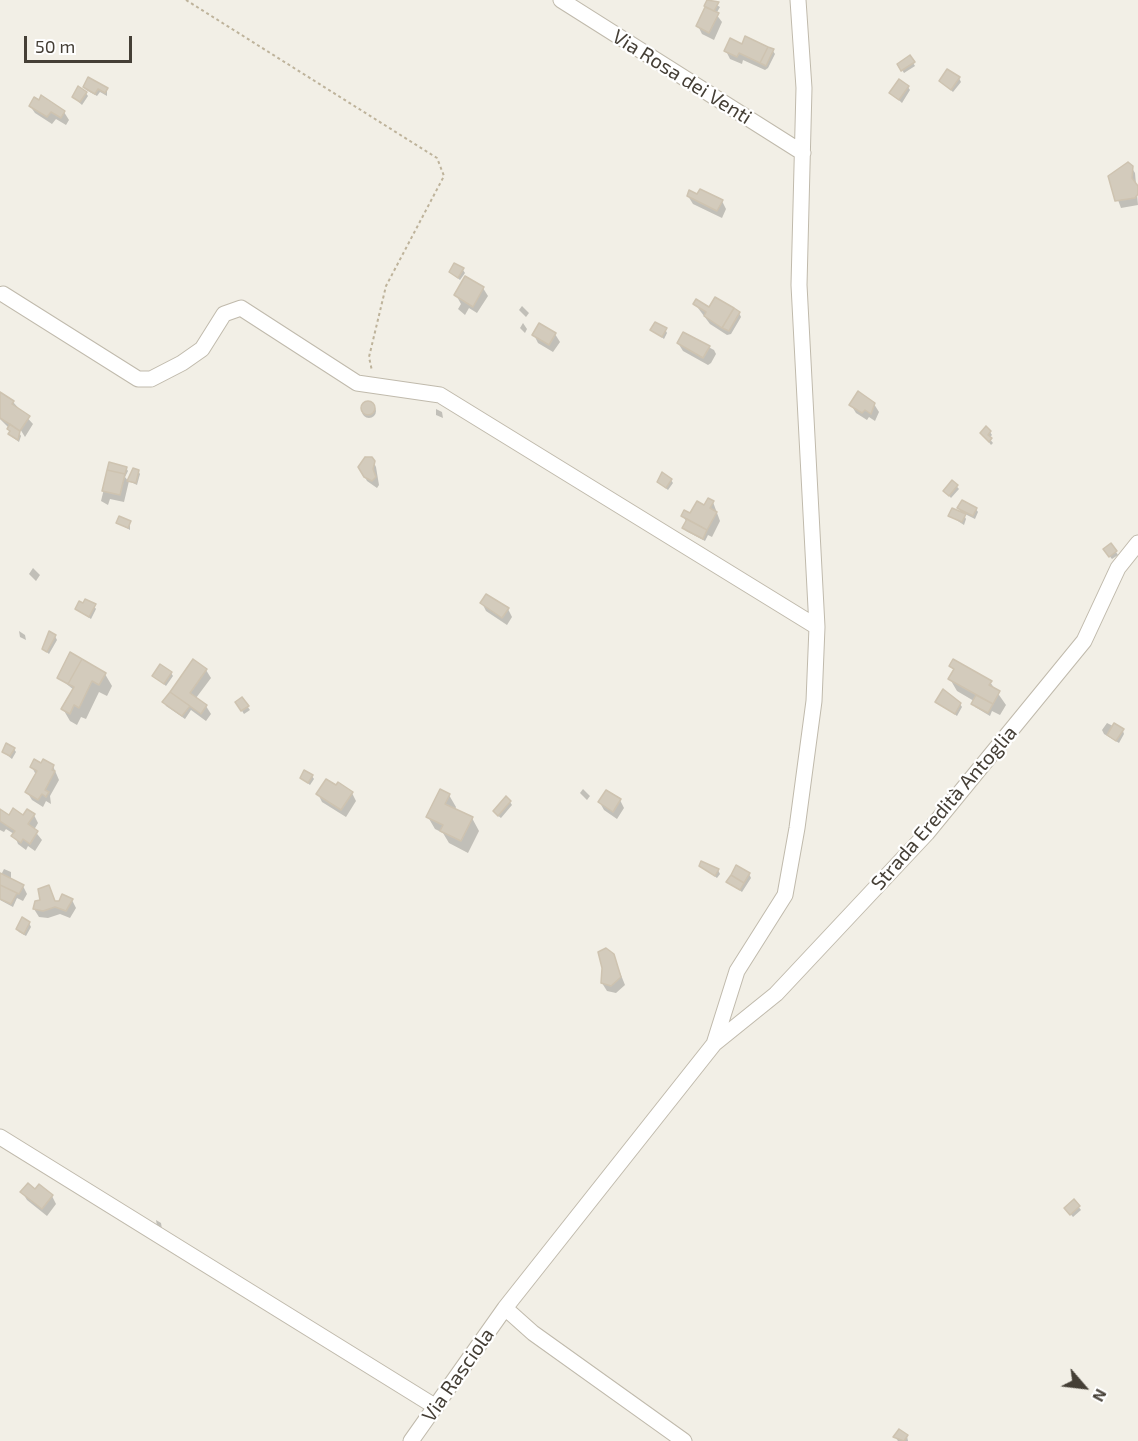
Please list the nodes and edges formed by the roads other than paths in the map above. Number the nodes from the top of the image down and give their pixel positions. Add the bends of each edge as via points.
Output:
1 (561, 0) edge
2 (798, 0) edge
3 (803, 153) junction
4 (3, 294) dead end
5 (1138, 543) edge
6 (817, 627) junction
7 (714, 1044) junction
8 (0, 1137) edge
9 (505, 1308) junction
10 (436, 1407) junction
11 (411, 1441) edge
12 (684, 1441) edge

1 - 3 street, Via Rosa dei Venti
2 - 3 street via 804,88
3 - 6 street via 799,285
4 - 6 street via 138,379 151,379 182,363 202,349 224,314 241,308 357,383 440,396
5 - 7 street, Strada Eredità Antoglia via 1118,568 1084,641 927,834 776,994
6 - 7 street via 814,701 785,895 737,971
7 - 9 street, Via Rasciola
8 - 10 street
9 - 10 street, Via Rasciola
9 - 12 street via 533,1333
10 - 11 street, Via Rasciola

